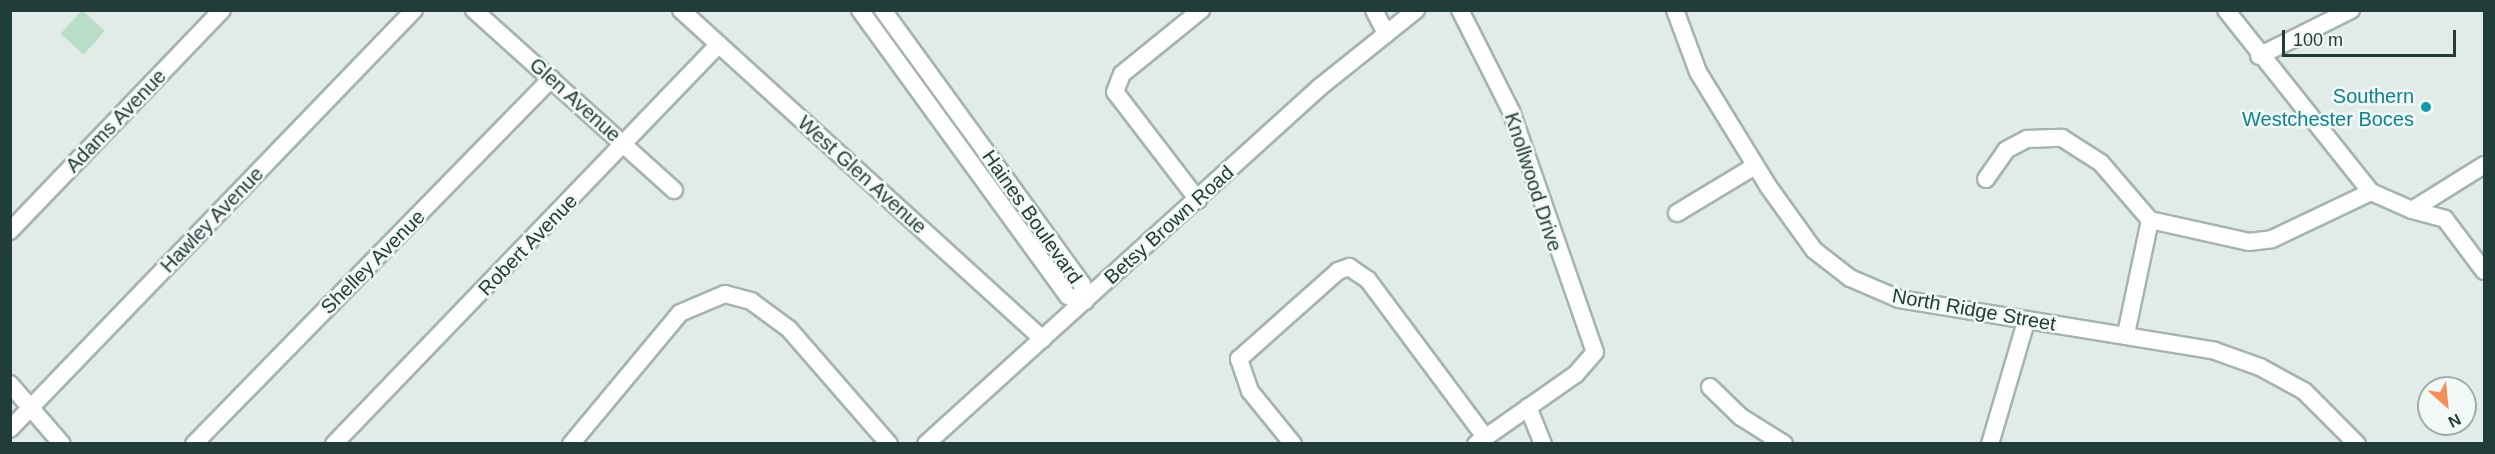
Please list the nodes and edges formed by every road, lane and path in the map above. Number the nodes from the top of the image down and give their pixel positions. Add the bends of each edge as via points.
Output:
1 (222, 10) edge
2 (414, 10) edge
3 (474, 10) edge
4 (681, 10) edge
5 (860, 10) edge
6 (883, 10) edge
7 (1201, 10) edge
8 (1374, 10) edge
9 (1416, 10) edge
10 (1460, 10) edge
11 (1675, 10) edge
12 (2226, 10) edge
13 (2351, 10) edge
14 (1386, 34) junction
15 (719, 44) junction
16 (2259, 56) junction
17 (551, 79) junction
18 (625, 145) junction
19 (2484, 165) edge
20 (1755, 166) junction
21 (1986, 179) dead end
22 (674, 190) dead end
23 (2371, 192) junction
24 (1198, 200) junction
25 (2412, 210) junction
26 (1677, 213) dead end
27 (2150, 220) junction
28 (10, 231) edge
29 (2484, 271) edge
30 (1085, 301) junction
31 (2026, 322) junction
32 (2126, 334) junction
33 (1043, 339) junction
34 (10, 384) edge
35 (1710, 387) dead end
36 (1528, 407) junction
37 (31, 408) junction
38 (10, 429) edge
39 (1481, 440) edge
40 (197, 442) edge
41 (62, 444) edge
42 (334, 444) edge
43 (571, 444) edge
44 (889, 444) edge
45 (926, 444) edge
46 (1293, 444) edge
47 (1543, 444) edge
48 (1784, 444) edge
49 (1990, 444) edge
50 (2357, 444) edge

1 - 28 street, Adams Avenue
2 - 37 street, Hawley Avenue
3 - 17 street, Glen Avenue
4 - 15 street, West Glen Avenue
5 - 30 street, Haines Boulevard via 1068,296
6 - 30 street, Haines Boulevard via 1082,284
7 - 24 street via 1116,85 1121,103
8 - 14 street
9 - 14 street, Betsy Brown Road
10 - 36 street, Knollwood Drive via 1511,111 1593,345 1593,358
11 - 20 street, North Ridge Street via 1698,72
12 - 16 street
13 - 16 street
14 - 24 street, Betsy Brown Road
15 - 18 street, Robert Avenue
15 - 33 street, West Glen Avenue
16 - 23 street
17 - 18 street, Glen Avenue
17 - 40 street, Shelley Avenue
18 - 22 street, Glen Avenue
18 - 42 street, Robert Avenue
19 - 25 street
20 - 26 street
20 - 31 street, North Ridge Street via 1814,249 1850,278 1899,299
21 - 27 street via 2006,150 2027,139 2062,138 2101,163
23 - 25 street
23 - 27 street via 2272,239 2249,242
24 - 30 street, Betsy Brown Road
25 - 29 street via 2445,219
27 - 32 street
30 - 33 street, Betsy Brown Road
31 - 32 street, North Ridge Street
31 - 49 street
32 - 50 street, North Ridge Street via 2175,340 2260,366 2304,391
33 - 45 street, Betsy Brown Road
34 - 37 street
35 - 48 street via 1741,417
36 - 39 street
36 - 47 street
37 - 38 street, Hawley Avenue
37 - 41 street
39 - 46 street via 1360,272 1338,270 1239,359 1250,391
43 - 44 street via 680,313 725,294 751,301 789,329

